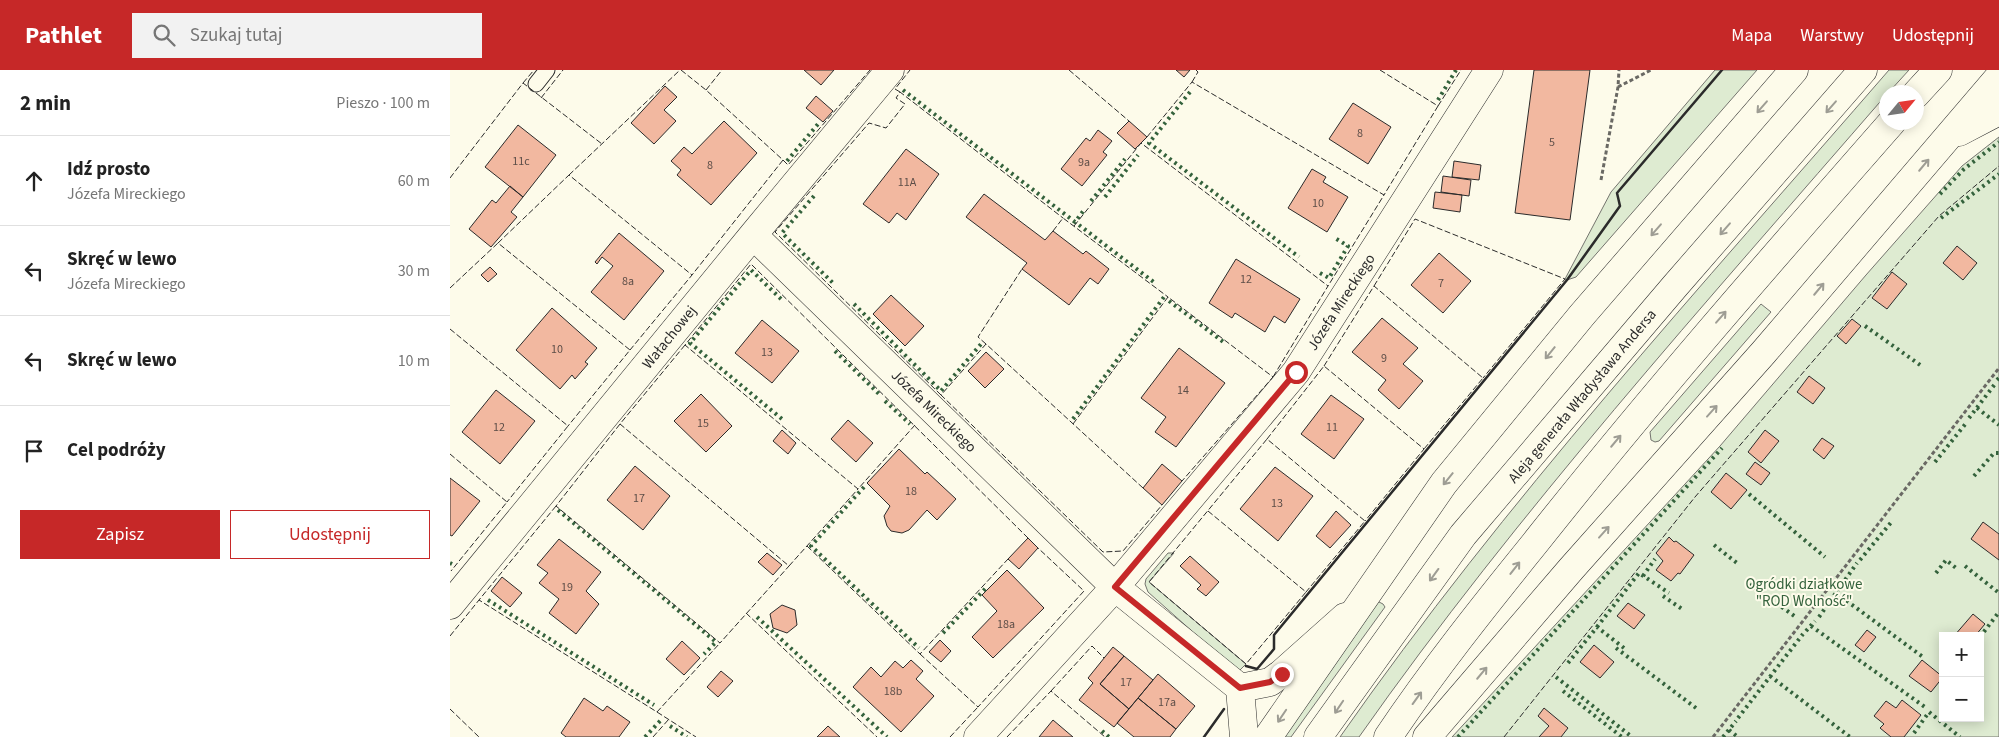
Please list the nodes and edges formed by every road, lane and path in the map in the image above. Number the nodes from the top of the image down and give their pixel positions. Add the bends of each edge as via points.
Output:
1 (547, 70) edge
2 (890, 70) edge
3 (1488, 70) edge
4 (1619, 70) edge
5 (1651, 70) edge
6 (1794, 70) edge
7 (1864, 70) edge
8 (1938, 70) edge
9 (1999, 78) edge
10 (536, 84) dead end
11 (1924, 85) edge
12 (1618, 87) junction
13 (1999, 111) edge
14 (1885, 130) edge
15 (1947, 138) junction
16 (1600, 180) dead end
17 (752, 235) junction
18 (1999, 368) edge
19 (1115, 587) junction
20 (1359, 604) junction
21 (450, 605) edge
22 (1240, 688) junction
23 (978, 737) edge
24 (1244, 737) edge
25 (1268, 737) edge
26 (1318, 737) edge
27 (1388, 737) edge
28 (1427, 737) edge
29 (1713, 737) edge

1 - 10 lane
2 - 17 main road, Wałachowej
3 - 19 main road, Józefa Mireckiego via 1296,372
4 - 12 path
5 - 12 path
6 -> 20 main road via 1582,315 1456,468
7 -> 26 main road, Aleja generała Władysława Andersa via 1463,536
8 - 11 main road
9 - 15 main road
12 - 16 path
13 - 15 main road
27 -> 14 main road via 1482,609 1610,448
28 -> 15 main road
17 - 19 main road, Józefa Mireckiego
17 - 21 main road, Wałachowej
18 - 29 path
19 - 22 main road, Józefa Mireckiego
19 - 23 main road, Józefa Mireckiego
20 - 22 main road via 1282,674 1270,682
20 -> 25 main road
22 - 24 main road

